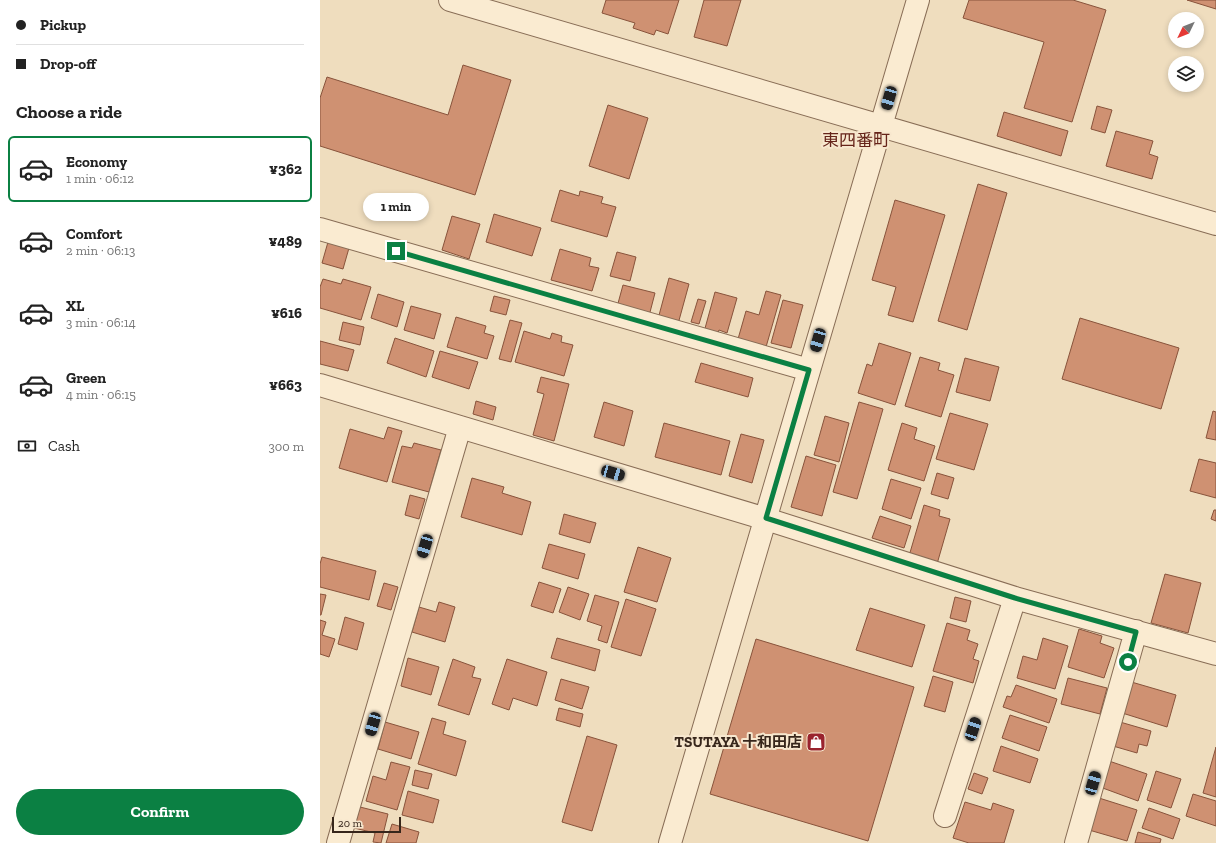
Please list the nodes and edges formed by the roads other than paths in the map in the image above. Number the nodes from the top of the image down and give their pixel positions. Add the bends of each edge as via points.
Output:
1 (450, 0) edge
2 (918, 0) edge
3 (881, 127) junction
4 (1216, 224) edge
5 (320, 229) edge
6 (809, 370) junction
7 (320, 385) edge
8 (460, 427) junction
9 (766, 518) junction
10 (1015, 598) junction
11 (1136, 632) junction
12 (1216, 654) edge
13 (945, 816) dead end
14 (338, 843) edge
15 (670, 843) edge
16 (1076, 843) edge

1 - 3 street
2 - 3 street
3 - 4 street
3 - 6 street
5 - 6 street
6 - 9 street
7 - 8 street
8 - 9 street
8 - 14 street
9 - 10 street
9 - 15 street
10 - 11 street
10 - 13 street
11 - 12 street
11 - 16 street

